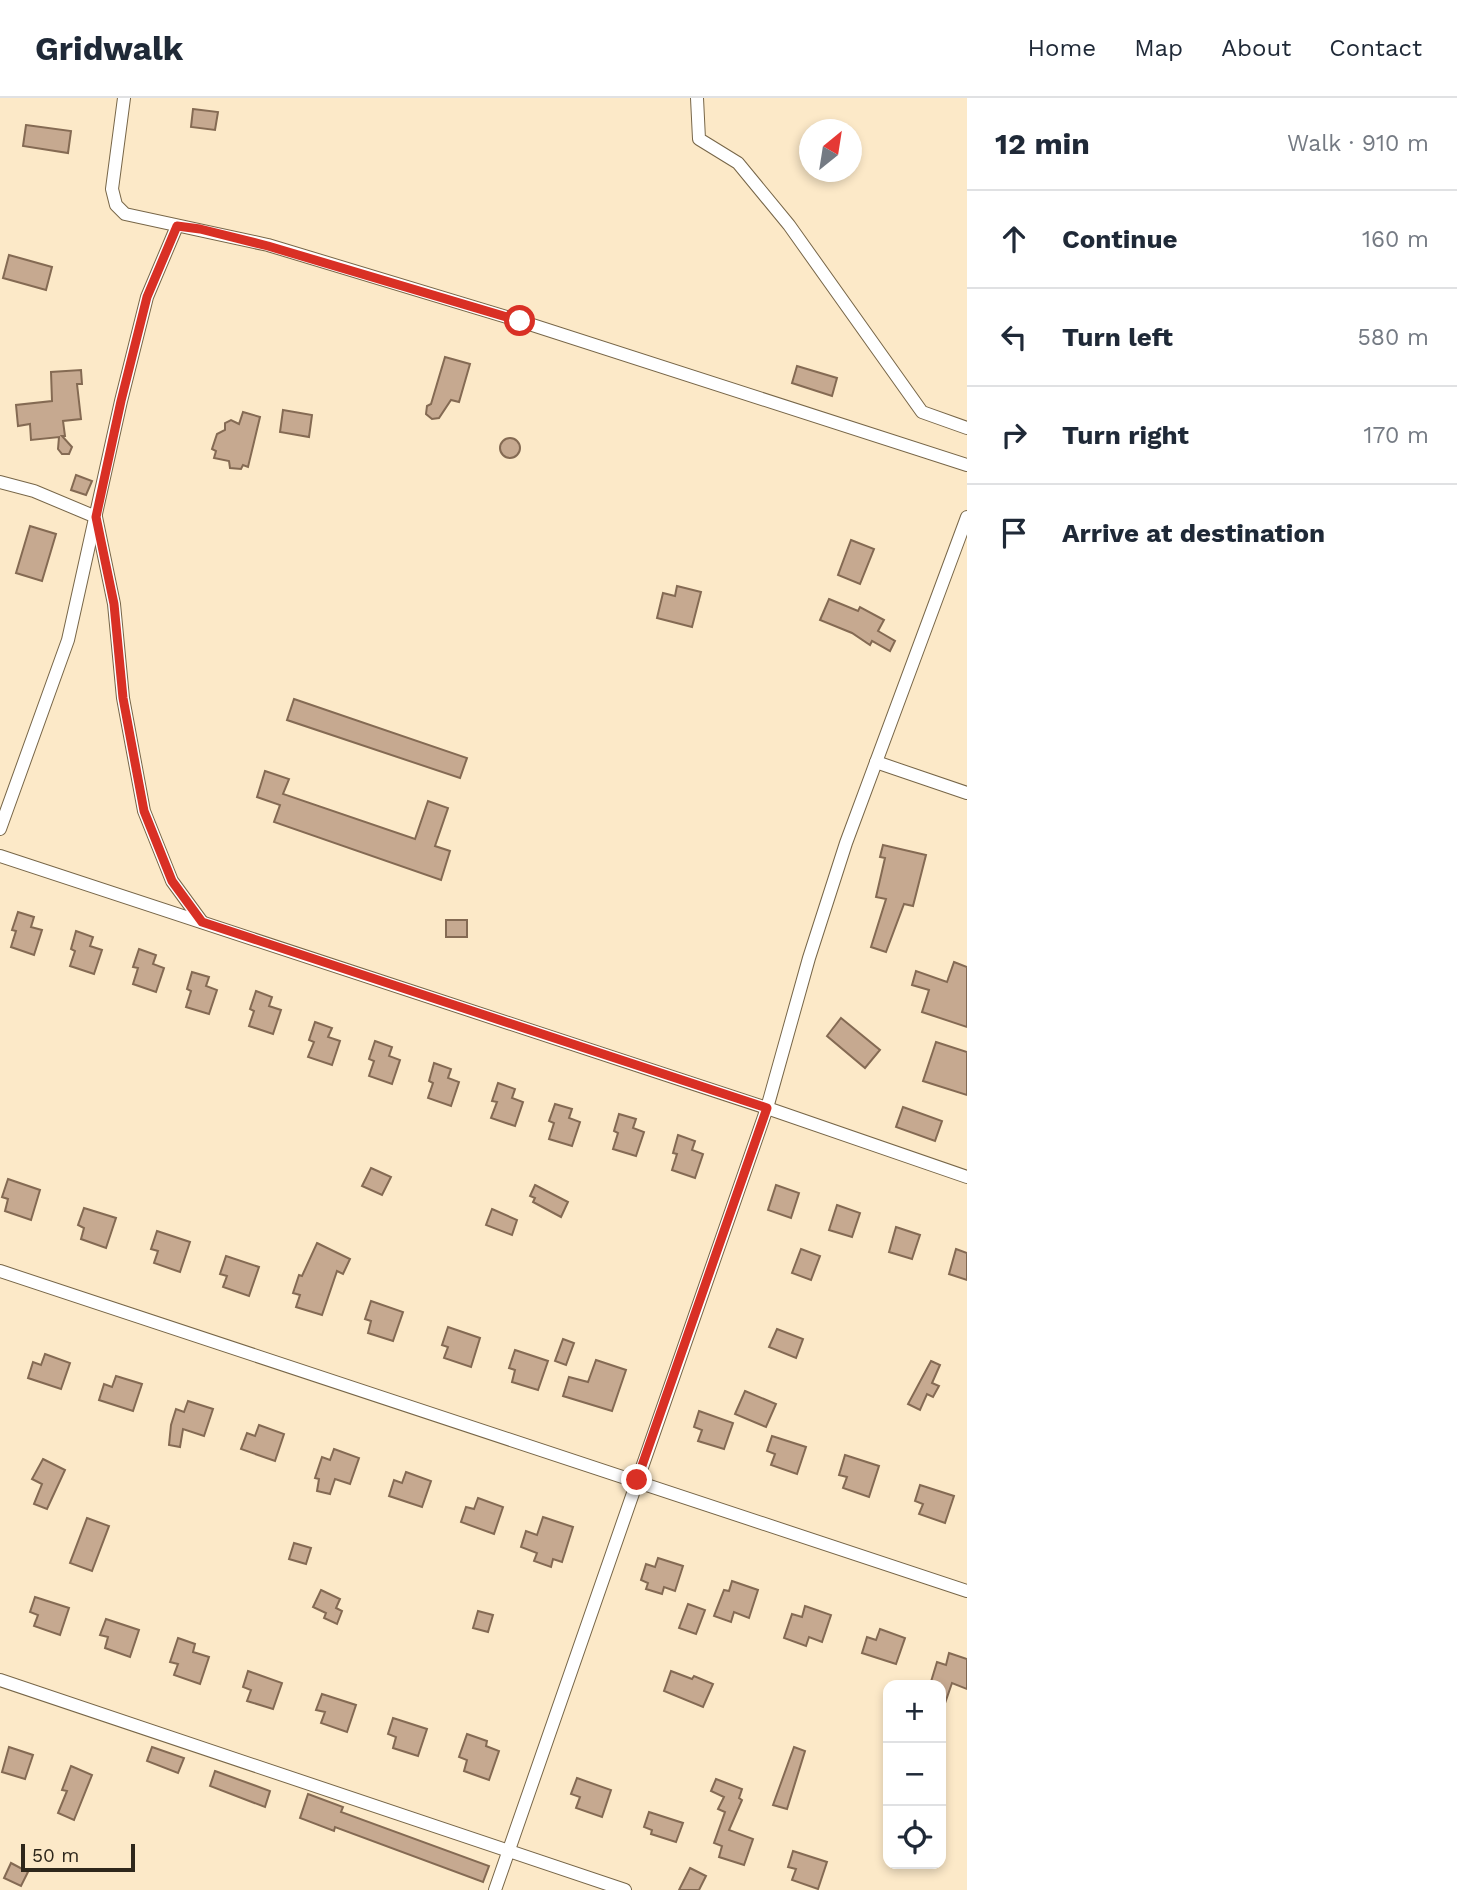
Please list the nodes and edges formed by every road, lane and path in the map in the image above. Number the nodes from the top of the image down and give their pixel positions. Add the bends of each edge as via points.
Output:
1 (124, 98) edge
2 (697, 98) edge
3 (177, 226) junction
4 (967, 428) edge
5 (967, 465) edge
6 (0, 482) edge
7 (96, 517) junction
8 (967, 517) edge
9 (876, 762) junction
10 (967, 793) edge
11 (0, 829) edge
12 (0, 856) edge
13 (202, 922) junction
14 (767, 1108) junction
15 (967, 1177) edge
16 (0, 1270) edge
17 (637, 1480) junction
18 (967, 1591) edge
19 (0, 1680) edge
20 (507, 1852) junction
21 (495, 1890) edge
22 (625, 1890) edge

1 - 3 street via 112,189 116,205 125,214
2 - 4 street via 699,139 738,163 789,225 922,412
3 - 5 street via 268,246 520,321
3 - 7 street via 147,297
6 - 7 street
7 - 11 street via 68,640
7 - 13 street via 114,604 123,698 144,811 172,881
8 - 9 street
9 - 10 street
9 - 14 street via 824,909
12 - 13 street
13 - 14 street
14 - 15 street
14 - 17 street
16 - 17 street
17 - 18 street
17 - 20 street
19 - 20 street
20 - 21 street
20 - 22 street

